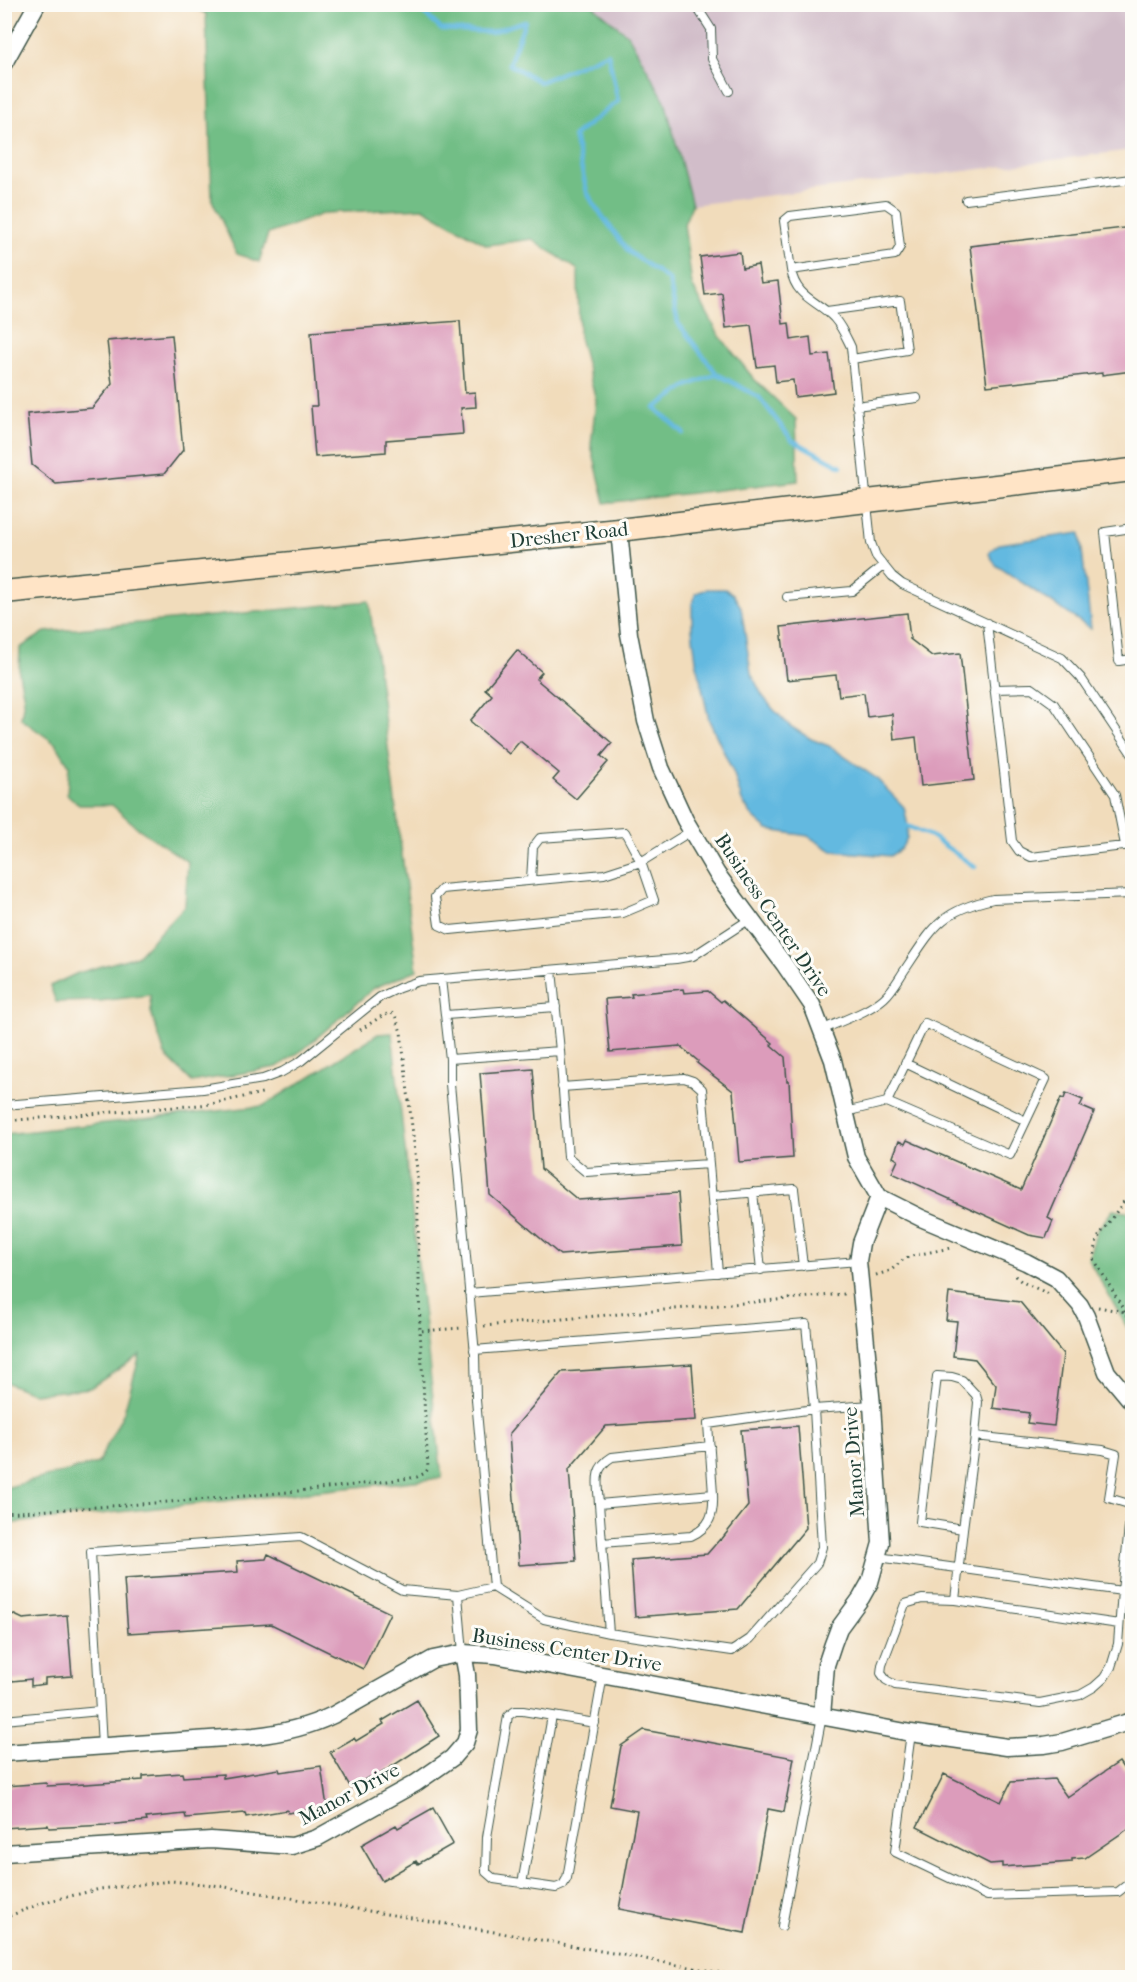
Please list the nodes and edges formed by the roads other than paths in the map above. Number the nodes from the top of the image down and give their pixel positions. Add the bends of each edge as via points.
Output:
1 (37, 4) edge
2 (709, 4) edge
3 (697, 7) edge
4 (4, 63) edge
5 (729, 91) dead end
6 (1132, 179) edge
7 (966, 200) dead end
8 (791, 270) junction
9 (827, 311) junction
10 (852, 359) junction
11 (917, 398) dead end
12 (856, 406) junction
13 (1132, 470) edge
14 (865, 500) junction
15 (1132, 528) edge
16 (619, 530) junction
17 (883, 566) junction
18 (4, 591) edge
19 (787, 597) dead end
20 (987, 623) junction
21 (1132, 659) edge
22 (994, 688) junction
23 (1132, 754) edge
24 (691, 831) junction
25 (1129, 845) edge
26 (641, 862) junction
27 (531, 880) junction
28 (1132, 894) edge
29 (750, 919) junction
30 (552, 970) junction
31 (441, 979) junction
32 (556, 1007) junction
33 (446, 1015) junction
34 (822, 1029) junction
35 (560, 1051) junction
36 (450, 1059) junction
37 (905, 1063) junction
38 (562, 1087) junction
39 (887, 1102) junction
40 (4, 1105) edge
41 (844, 1112) junction
42 (1026, 1121) junction
43 (709, 1164) junction
44 (753, 1192) junction
45 (712, 1196) junction
46 (879, 1197) junction
47 (858, 1261) junction
48 (804, 1266) junction
49 (761, 1269) junction
50 (718, 1273) junction
51 (469, 1293) junction
52 (474, 1350) junction
53 (1132, 1402) edge
54 (872, 1405) junction
55 (814, 1409) junction
56 (975, 1436) junction
57 (710, 1446) junction
58 (713, 1494) junction
59 (1132, 1502) edge
60 (599, 1504) junction
61 (963, 1529) junction
62 (602, 1543) junction
63 (878, 1557) junction
64 (959, 1568) junction
65 (493, 1587) junction
66 (1122, 1591) junction
67 (458, 1595) junction
68 (955, 1600) junction
69 (1119, 1624) junction
70 (609, 1633) junction
71 (463, 1653) junction
72 (603, 1675) junction
73 (100, 1711) junction
74 (552, 1716) junction
75 (822, 1716) junction
76 (4, 1719) edge
77 (1132, 1721) edge
78 (595, 1723) junction
79 (911, 1733) junction
80 (102, 1746) junction
81 (4, 1753) edge
82 (4, 1853) edge
83 (1132, 1883) edge
84 (522, 1884) junction
85 (782, 1926) dead end

1 - 4 street
2 - 3 lane
3 - 5 lane via 711,29 712,59
6 - 7 lane
8 - 8 lane via 895,255 900,247 896,211 886,204 790,216 784,221
8 - 9 lane via 796,286
9 - 10 lane via 845,333
9 - 10 lane via 900,301 907,350
10 - 12 lane
11 - 12 lane
12 - 14 lane
13 - 14 main road, Dresher Road
14 - 16 main road, Dresher Road
14 - 17 lane via 871,543
15 - 21 lane via 1105,531 1119,661
16 - 18 main road, Dresher Road
16 - 24 street, Business Center Drive via 628,634 646,721 661,768
17 - 19 lane via 852,591
17 - 20 lane via 902,584
20 - 22 lane
20 - 23 lane via 1062,658 1081,678
22 - 25 lane via 1032,688 1054,704 1115,795
22 - 25 lane via 1012,841 1019,851 1031,857
24 - 26 lane
24 - 29 street, Business Center Drive
26 - 27 lane via 604,874
26 - 27 lane via 625,832 540,838 534,847
26 - 27 lane via 654,900 622,913 450,930 439,925 435,897 442,889
28 - 34 lane via 973,903 932,929 885,997 868,1009
29 - 30 lane via 693,956
29 - 34 street, Business Center Drive via 807,998
30 - 31 lane
30 - 32 lane
31 - 33 lane
31 - 40 lane via 419,981 381,997 301,1061 263,1079 203,1089
32 - 33 lane
32 - 35 lane
33 - 36 lane
34 - 41 street, Business Center Drive
35 - 36 lane
35 - 38 lane
36 - 51 lane
37 - 39 lane
37 - 42 lane
37 - 42 lane via 925,1023 1046,1078
38 - 43 lane via 568,1157 586,1172
38 - 43 lane via 684,1078 693,1081 702,1089
39 - 41 lane
39 - 42 lane via 1010,1155
41 - 46 street, Business Center Drive via 856,1157
43 - 45 lane
44 - 45 lane
44 - 48 lane via 794,1189
44 - 49 lane
45 - 50 lane
46 - 47 street, Manor Drive
46 - 53 street via 1046,1272 1064,1286 1086,1316 1107,1372
47 - 48 lane
47 - 54 street, Manor Drive
48 - 49 lane
49 - 50 lane
50 - 51 lane
51 - 52 lane
52 - 55 lane via 806,1324
52 - 65 lane
54 - 55 lane
54 - 63 street, Manor Drive via 881,1543
55 - 57 lane via 708,1424
55 - 70 lane via 822,1547 817,1563 750,1640 732,1651
56 - 59 lane via 1116,1454 1109,1498
56 - 61 lane
56 - 61 lane via 976,1395 962,1380 937,1376 920,1522
57 - 58 lane
57 - 60 lane via 612,1457 597,1473
58 - 60 lane
58 - 62 lane via 711,1518 691,1536
59 - 66 lane
60 - 62 lane
61 - 64 lane
62 - 70 lane
63 - 64 lane
63 - 75 street, Manor Drive via 870,1582 839,1628 833,1644 826,1665
64 - 66 lane
64 - 68 lane
65 - 67 lane
65 - 70 lane via 544,1619
66 - 69 lane
67 - 71 lane
67 - 73 lane via 402,1590 301,1537 90,1552
68 - 69 lane
68 - 69 lane via 922,1599 905,1604 882,1665 881,1673 886,1680 895,1685 1040,1703 1080,1695 1108,1672 1118,1644
71 - 72 street, Business Center Drive
71 - 80 street, Business Center Drive via 433,1659 333,1715 288,1731
71 - 82 street, Manor Drive via 469,1730 465,1743 452,1758 416,1783 317,1838 292,1846 211,1840
72 - 75 street, Business Center Drive
72 - 78 lane
73 - 76 lane
73 - 80 lane
74 - 78 lane
74 - 84 lane
74 - 84 lane via 515,1711 508,1716 487,1837 486,1872 494,1879
75 - 79 street, Business Center Drive
75 - 85 lane
77 - 79 street, Business Center Drive via 1062,1742 1026,1747
78 - 84 lane via 567,1878 556,1888
79 - 83 lane via 895,1852 987,1896 1118,1892
80 - 81 street, Business Center Drive

